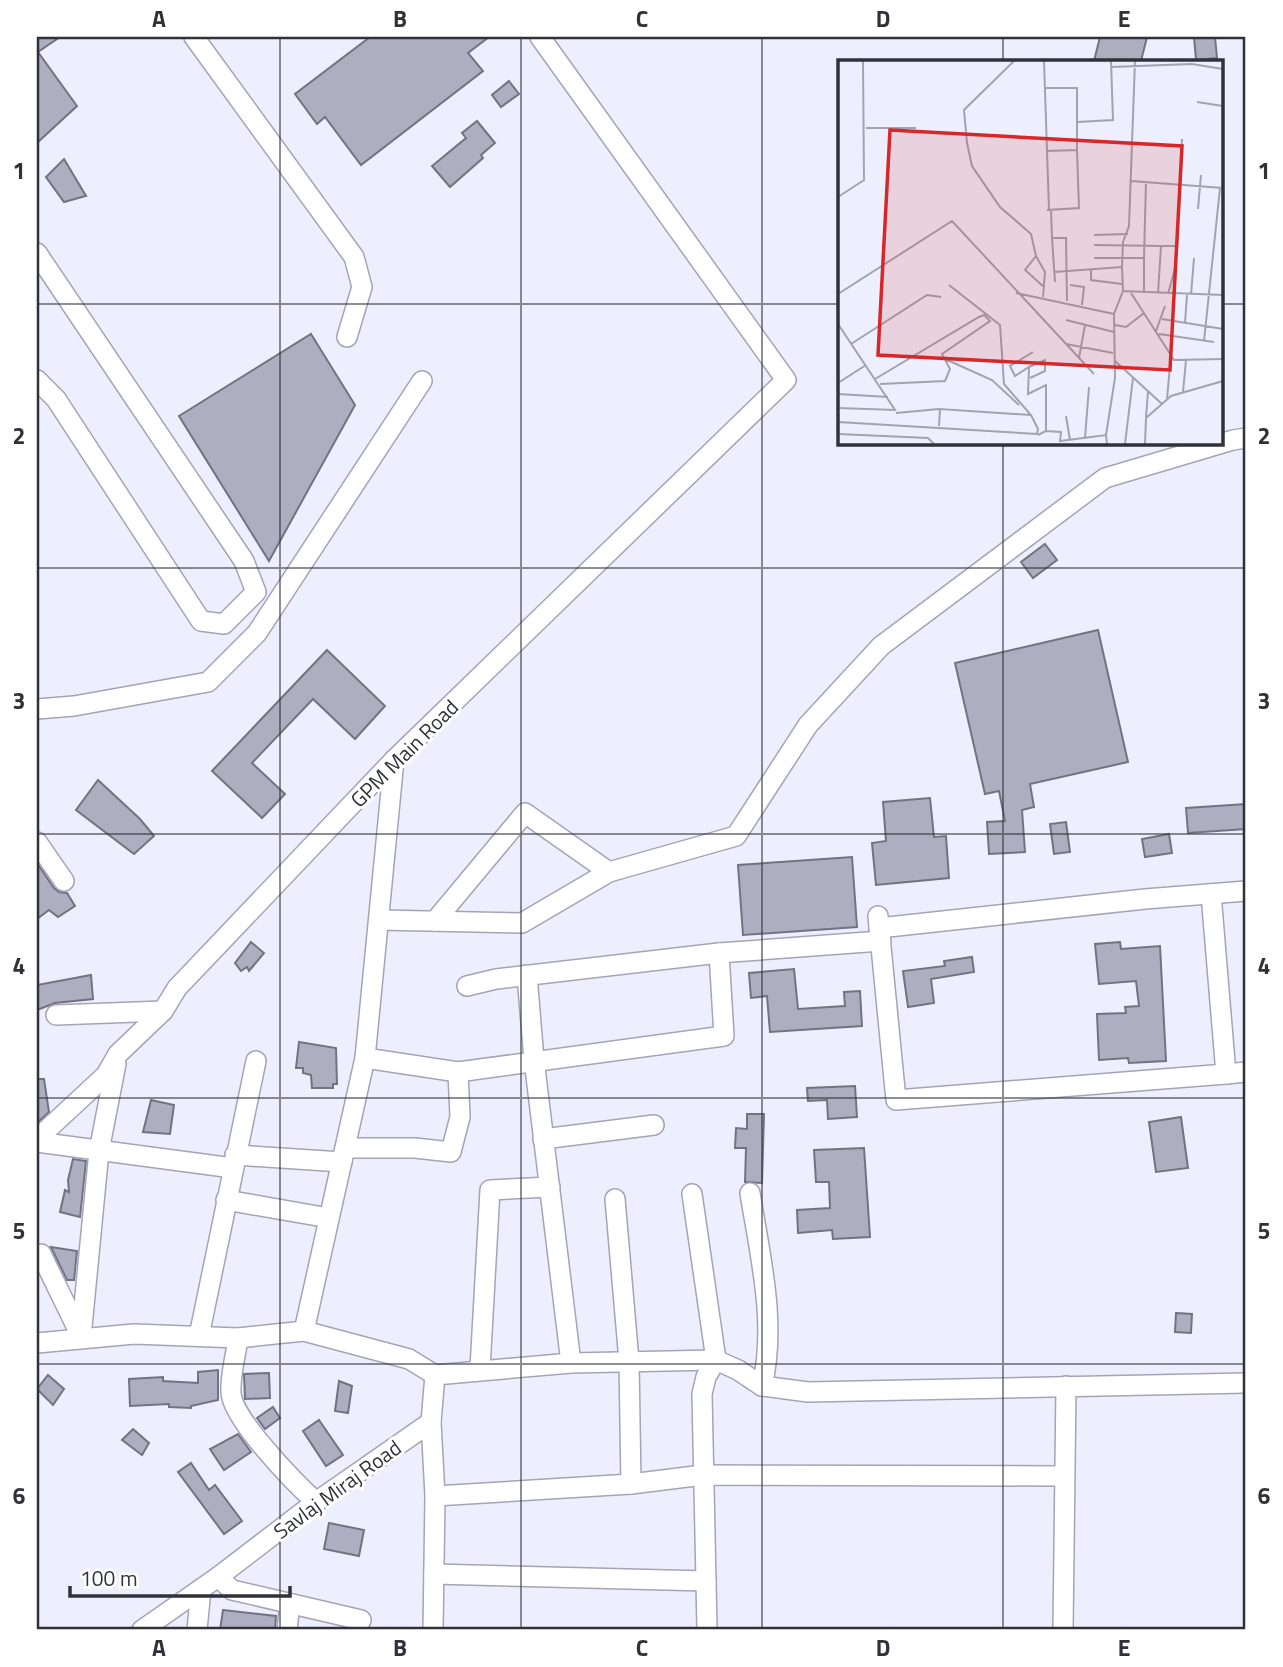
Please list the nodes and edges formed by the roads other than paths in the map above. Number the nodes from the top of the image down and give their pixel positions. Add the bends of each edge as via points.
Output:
1 (194, 37) edge
2 (540, 37) edge
3 (37, 253) edge
4 (347, 337) dead end
5 (37, 380) edge
6 (422, 381) dead end
7 (1246, 438) edge
8 (1224, 443) edge
9 (1220, 444) edge
10 (37, 709) edge
11 (394, 760) junction
12 (37, 842) edge
13 (608, 872) junction
14 (64, 881) dead end
15 (1246, 891) edge
16 (1210, 894) junction
17 (379, 920) junction
18 (435, 921) junction
19 (879, 928) junction
20 (719, 953) junction
21 (527, 975) junction
22 (467, 986) dead end
23 (163, 1010) junction
24 (56, 1016) dead end
25 (118, 1054) junction
26 (365, 1058) junction
27 (534, 1060) junction
28 (256, 1061) dead end
29 (458, 1072) junction
30 (1246, 1073) edge
31 (1226, 1074) junction
32 (654, 1125) dead end
33 (543, 1139) junction
34 (37, 1141) edge
35 (99, 1151) junction
36 (344, 1155) junction
37 (234, 1162) junction
38 (550, 1187) junction
39 (750, 1193) dead end
40 (692, 1195) dead end
41 (615, 1199) dead end
42 (226, 1200) junction
43 (329, 1218) junction
44 (41, 1254) dead end
45 (304, 1331) junction
46 (199, 1336) junction
47 (81, 1337) junction
48 (239, 1338) junction
49 (38, 1345) edge
50 (716, 1360) junction
51 (629, 1361) junction
52 (571, 1363) junction
53 (480, 1369) junction
54 (435, 1375) junction
55 (1246, 1383) edge
56 (1066, 1386) junction
57 (762, 1387) junction
58 (431, 1422) junction
59 (703, 1475) junction
60 (1063, 1476) junction
61 (631, 1484) junction
62 (435, 1496) junction
63 (316, 1502) junction
64 (434, 1574) junction
65 (218, 1577) junction
66 (706, 1581) junction
67 (201, 1589) junction
68 (290, 1604) junction
69 (361, 1620) dead end
70 (142, 1630) edge
71 (197, 1630) edge
72 (287, 1630) edge
73 (433, 1630) edge
74 (707, 1630) edge
75 (1063, 1630) edge

1 - 4 street via 354,257 362,287
2 - 11 street, GPM Main Road via 786,380
3 - 5 street via 244,561 256,592 224,624 201,621 57,400
6 - 10 street via 257,633 208,682
7 - 8 street
9 - 13 street via 1105,478 881,646 808,725 736,836
11 - 17 street
11 - 23 street, GPM Main Road via 177,988
12 - 14 street
13 - 18 street via 522,923
13 - 18 street via 525,813
15 - 16 street
16 - 19 street
16 - 31 street
17 - 18 street
17 - 26 street
19 - 20 street
19 - 31 street via 896,1100
20 - 21 street
20 - 27 street via 724,1036
21 - 22 street
21 - 27 street
23 - 24 street
23 - 25 street, GPM Main Road
25 - 34 street, GPM Main Road via 106,1074
25 - 35 street
26 - 29 street
26 - 36 street
27 - 29 street
27 - 33 street
28 - 37 street
29 - 36 street via 460,1117 451,1152 415,1148
30 - 31 street
32 - 33 street
33 - 38 street
34 - 35 street
35 - 37 street
35 - 47 street
36 - 37 street
36 - 43 street
37 - 42 street
38 - 52 street
38 - 53 street via 490,1190
39 - 57 street via 769,1334
40 - 50 street
41 - 51 street
42 - 43 street
42 - 46 street
43 - 45 street
44 - 47 street
45 - 48 street
45 - 54 street via 409,1359
46 - 47 street
46 - 48 street
47 - 49 street
48 - 63 street via 230,1393 234,1406 258,1441
50 - 51 street
50 - 57 street
50 - 59 street via 702,1394
51 - 52 street
51 - 61 street
52 - 53 street
53 - 54 street
54 - 58 street
55 - 56 street
56 - 57 street via 808,1392
56 - 60 street
58 - 62 street
58 - 63 street, Savlaj Miraj Road
59 - 60 street
59 - 61 street
59 - 66 street
60 - 75 street
61 - 62 street
62 - 64 street
63 - 65 street, Savlaj Miraj Road
64 - 66 street
64 - 73 street
65 - 67 street, Savlaj Miraj Road
65 - 68 street via 232,1590
66 - 74 street
67 - 70 street, Savlaj Miraj Road
67 - 71 street
68 - 69 street
68 - 72 street

